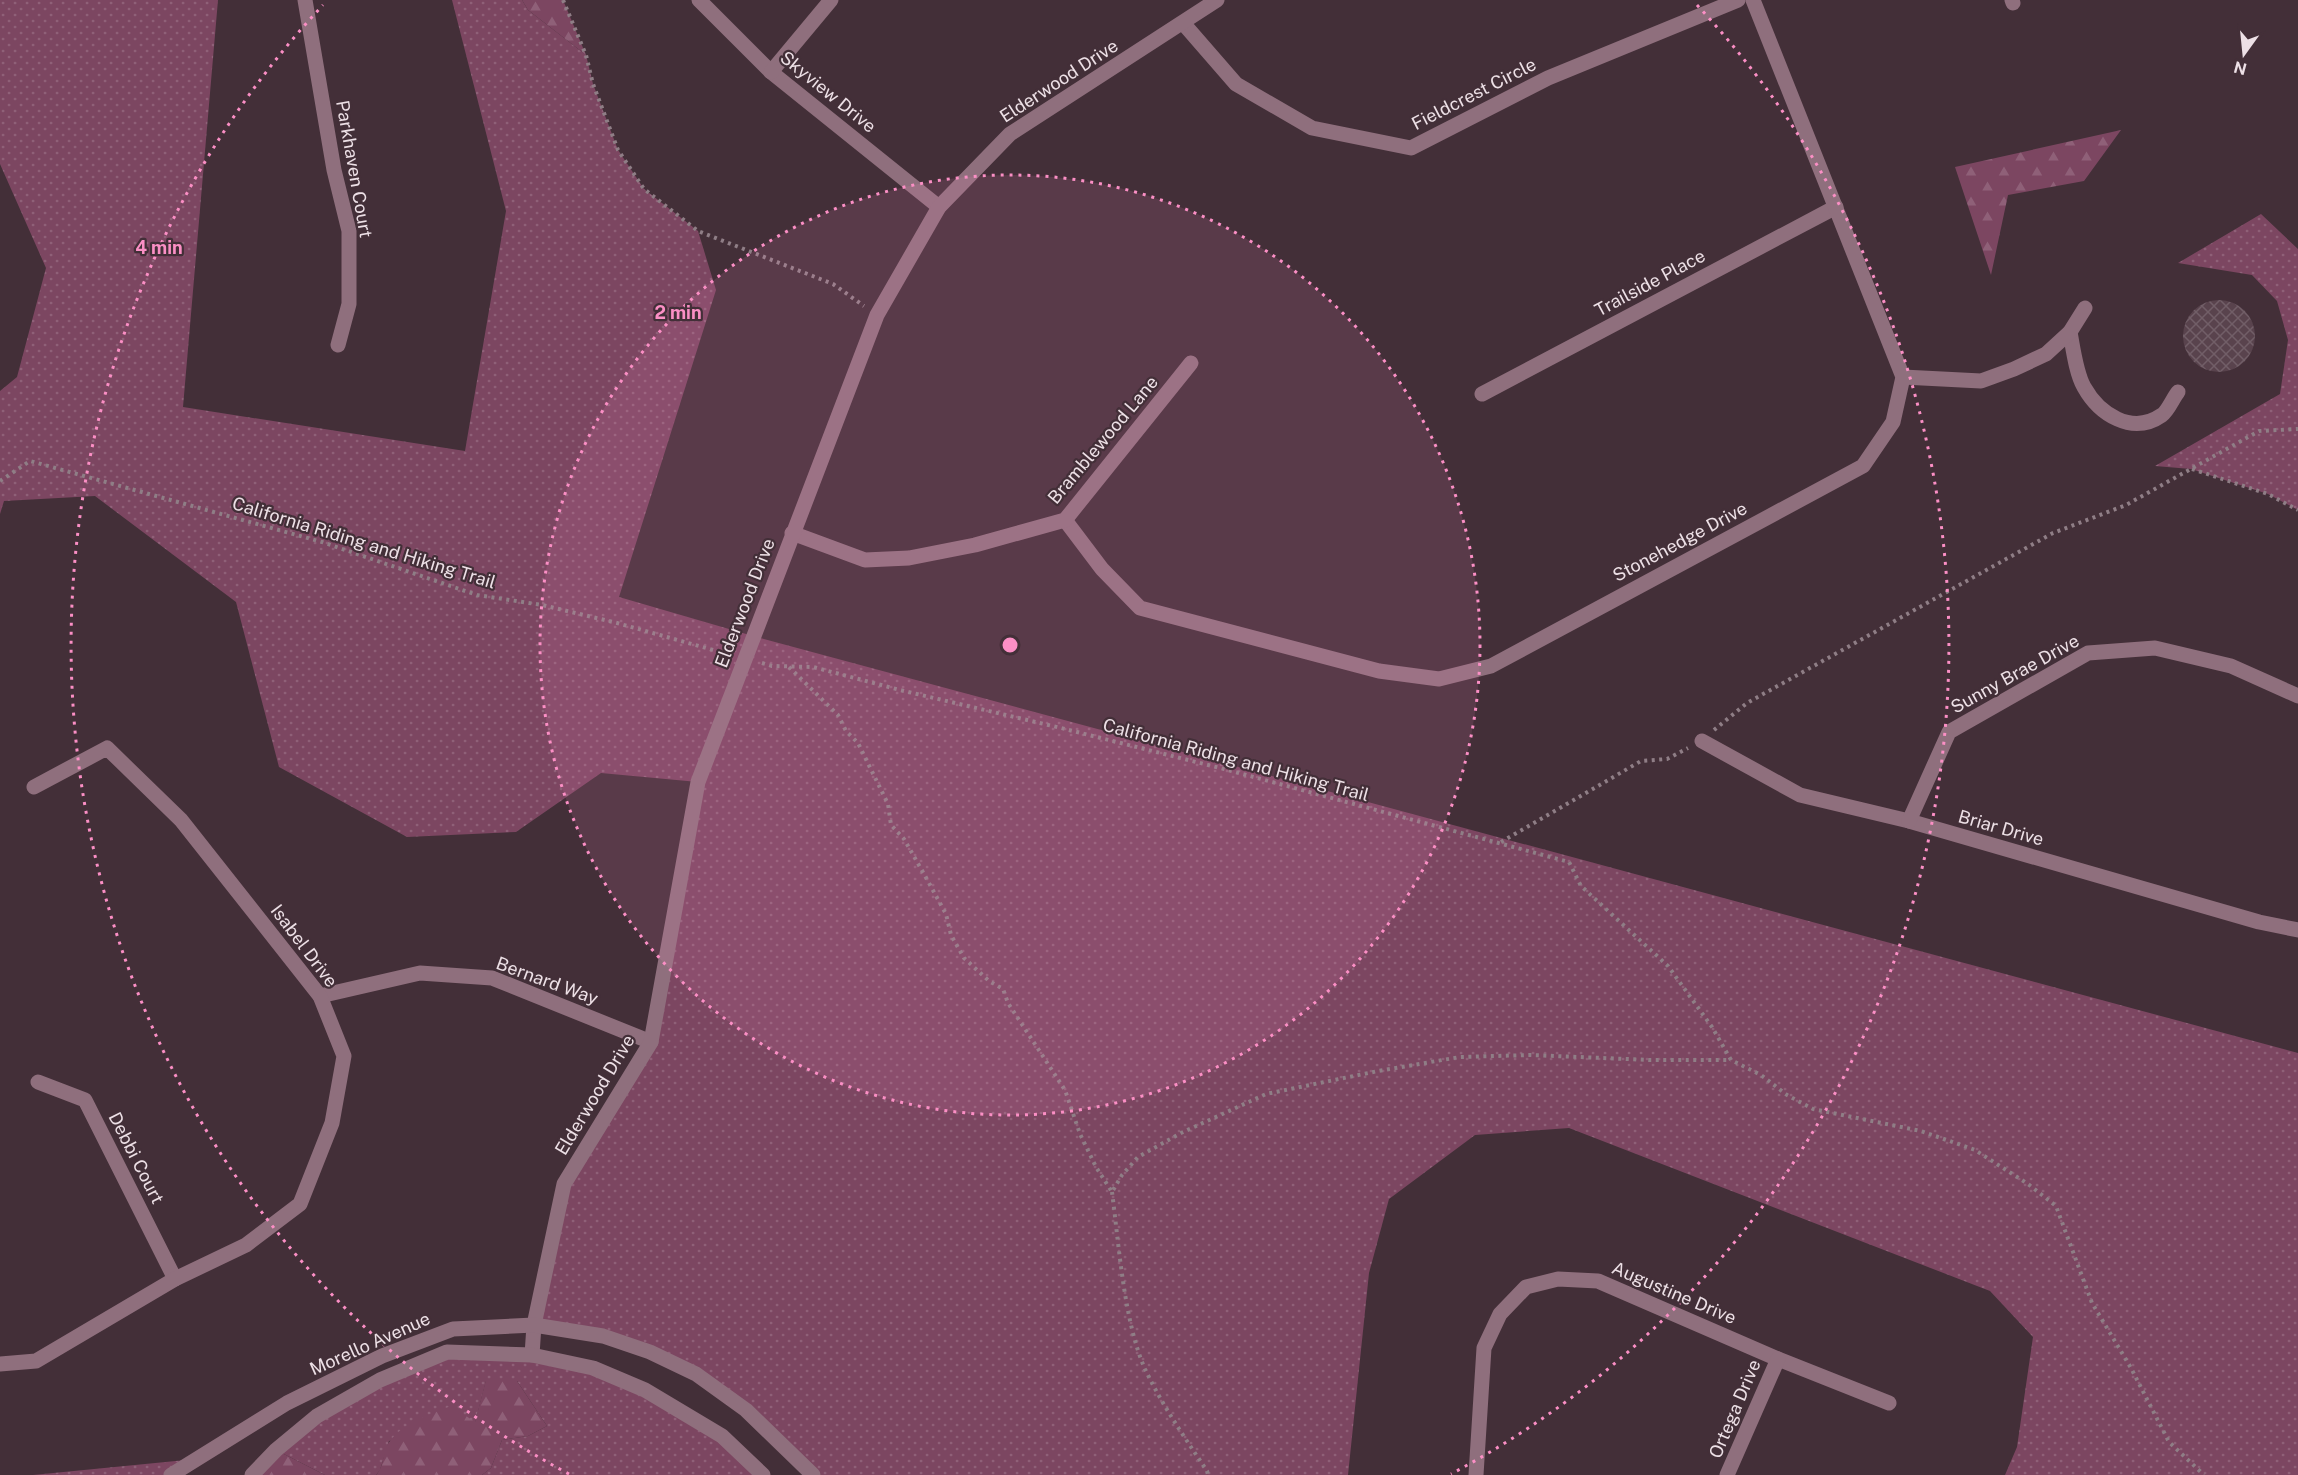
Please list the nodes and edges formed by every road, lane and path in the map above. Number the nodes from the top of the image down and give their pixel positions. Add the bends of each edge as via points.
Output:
1 (305, 0) edge
2 (563, 0) edge
3 (699, 0) edge
4 (831, 0) edge
5 (1217, 0) edge
6 (1738, 0) edge
7 (1753, 0) edge
8 (1183, 23) junction
9 (771, 72) junction
10 (939, 207) junction
11 (1836, 207) junction
12 (2085, 308) dead end
13 (877, 315) junction
14 (2070, 332) junction
15 (338, 345) dead end
16 (1191, 363) dead end
17 (1903, 377) junction
18 (2178, 392) dead end
19 (1482, 394) dead end
20 (2298, 429) edge
21 (2192, 469) junction
22 (0, 481) edge
23 (2298, 510) edge
24 (1065, 520) junction
25 (792, 533) junction
26 (745, 659) junction
27 (789, 667) junction
28 (2298, 696) edge
29 (1702, 741) junction
30 (34, 787) dead end
31 (1909, 821) junction
32 (1500, 842) junction
33 (2298, 930) edge
34 (320, 996) junction
35 (651, 1042) junction
36 (1731, 1060) junction
37 (38, 1082) dead end
38 (1112, 1192) junction
39 (175, 1279) junction
40 (534, 1325) junction
41 (532, 1355) junction
42 (1778, 1359) junction
43 (0, 1364) edge
44 (1889, 1403) dead end
45 (171, 1475) edge
46 (252, 1475) edge
47 (763, 1475) edge
48 (813, 1475) edge
49 (1208, 1475) edge
50 (1476, 1475) edge
51 (1727, 1475) edge
52 (2204, 1475) edge

1 - 15 street, Parkhaven Court via 334,170 349,231 349,304
2 - 13 path via 618,150 644,189 698,231 833,284
3 - 9 street, Skyview Drive
4 - 9 street
5 - 8 street, Elderwood Drive
6 - 8 street, Fieldcrest Circle via 1548,78 1411,148 1312,128 1236,84
7 - 11 street
8 - 10 street, Elderwood Drive via 1010,134
9 - 10 street, Skyview Drive
10 - 13 street, Elderwood Drive
11 - 17 street
11 - 19 street, Trailside Place
12 - 14 street
13 - 25 street, Elderwood Drive
14 - 17 street via 2046,354 1981,381
14 - 18 street via 2083,386 2111,417 2126,423 2163,415
16 - 24 street, Bramblewood Lane
17 - 24 street, Stonehedge Drive via 1893,422 1863,466 1491,666 1439,679 1379,671 1140,608 1102,569
20 - 21 path via 2259,431
21 - 23 path via 2268,494
21 - 29 path via 2126,505 2053,533 1757,697
22 - 26 path, California Riding and Hiking Trail via 30,461 322,542 477,595 574,613
24 - 25 street, Bramblewood Lane via 975,545 898,559 865,560
25 - 26 street, Elderwood Drive
26 - 27 path, California Riding and Hiking Trail
26 - 35 street, Elderwood Drive via 698,782
27 - 32 path, California Riding and Hiking Trail via 813,667 1071,730
27 - 38 path via 838,715 858,743 888,804 891,825 904,839 941,904 964,958 1003,989 1008,1003 1065,1090 1080,1134
28 - 31 street, Sunny Brae Drive via 2231,666 2156,648 2088,653 1950,732
29 - 31 street, Briar Drive via 1800,795
29 - 32 path via 1667,759 1641,761
30 - 34 street, Isabel Drive via 107,748 181,820
31 - 33 street, Briar Drive
32 - 36 path, California Riding and Hiking Trail via 1569,862 1581,886 1668,966
34 - 35 street, Bernard Way via 420,973 492,978
34 - 39 street, Isabel Drive via 344,1056 332,1123 300,1204 246,1245
35 - 40 street, Elderwood Drive via 564,1184
36 - 38 path via 1460,1057 1266,1094 1138,1157
36 - 52 path via 1813,1109 1921,1131 1976,1150 2056,1206 2092,1303 2169,1442
37 - 39 street, Debbi Court via 85,1100
38 - 49 path via 1131,1319 1144,1366 1164,1406
39 - 43 street, Isabel Drive via 36,1360
40 - 41 street, Elderwood Drive
40 - 45 street, Morello Avenue via 453,1329 382,1356 286,1403
40 - 48 street, Morello Avenue via 603,1336 696,1374 746,1410
41 - 46 street, Morello Avenue via 447,1352 389,1376 317,1416
41 - 47 street, Morello Avenue via 593,1368 645,1390 722,1436
42 - 44 street, Augustine Drive
42 - 50 street, Augustine Drive via 1598,1281 1558,1279 1526,1287 1500,1314 1484,1348
42 - 51 street, Ortega Drive

